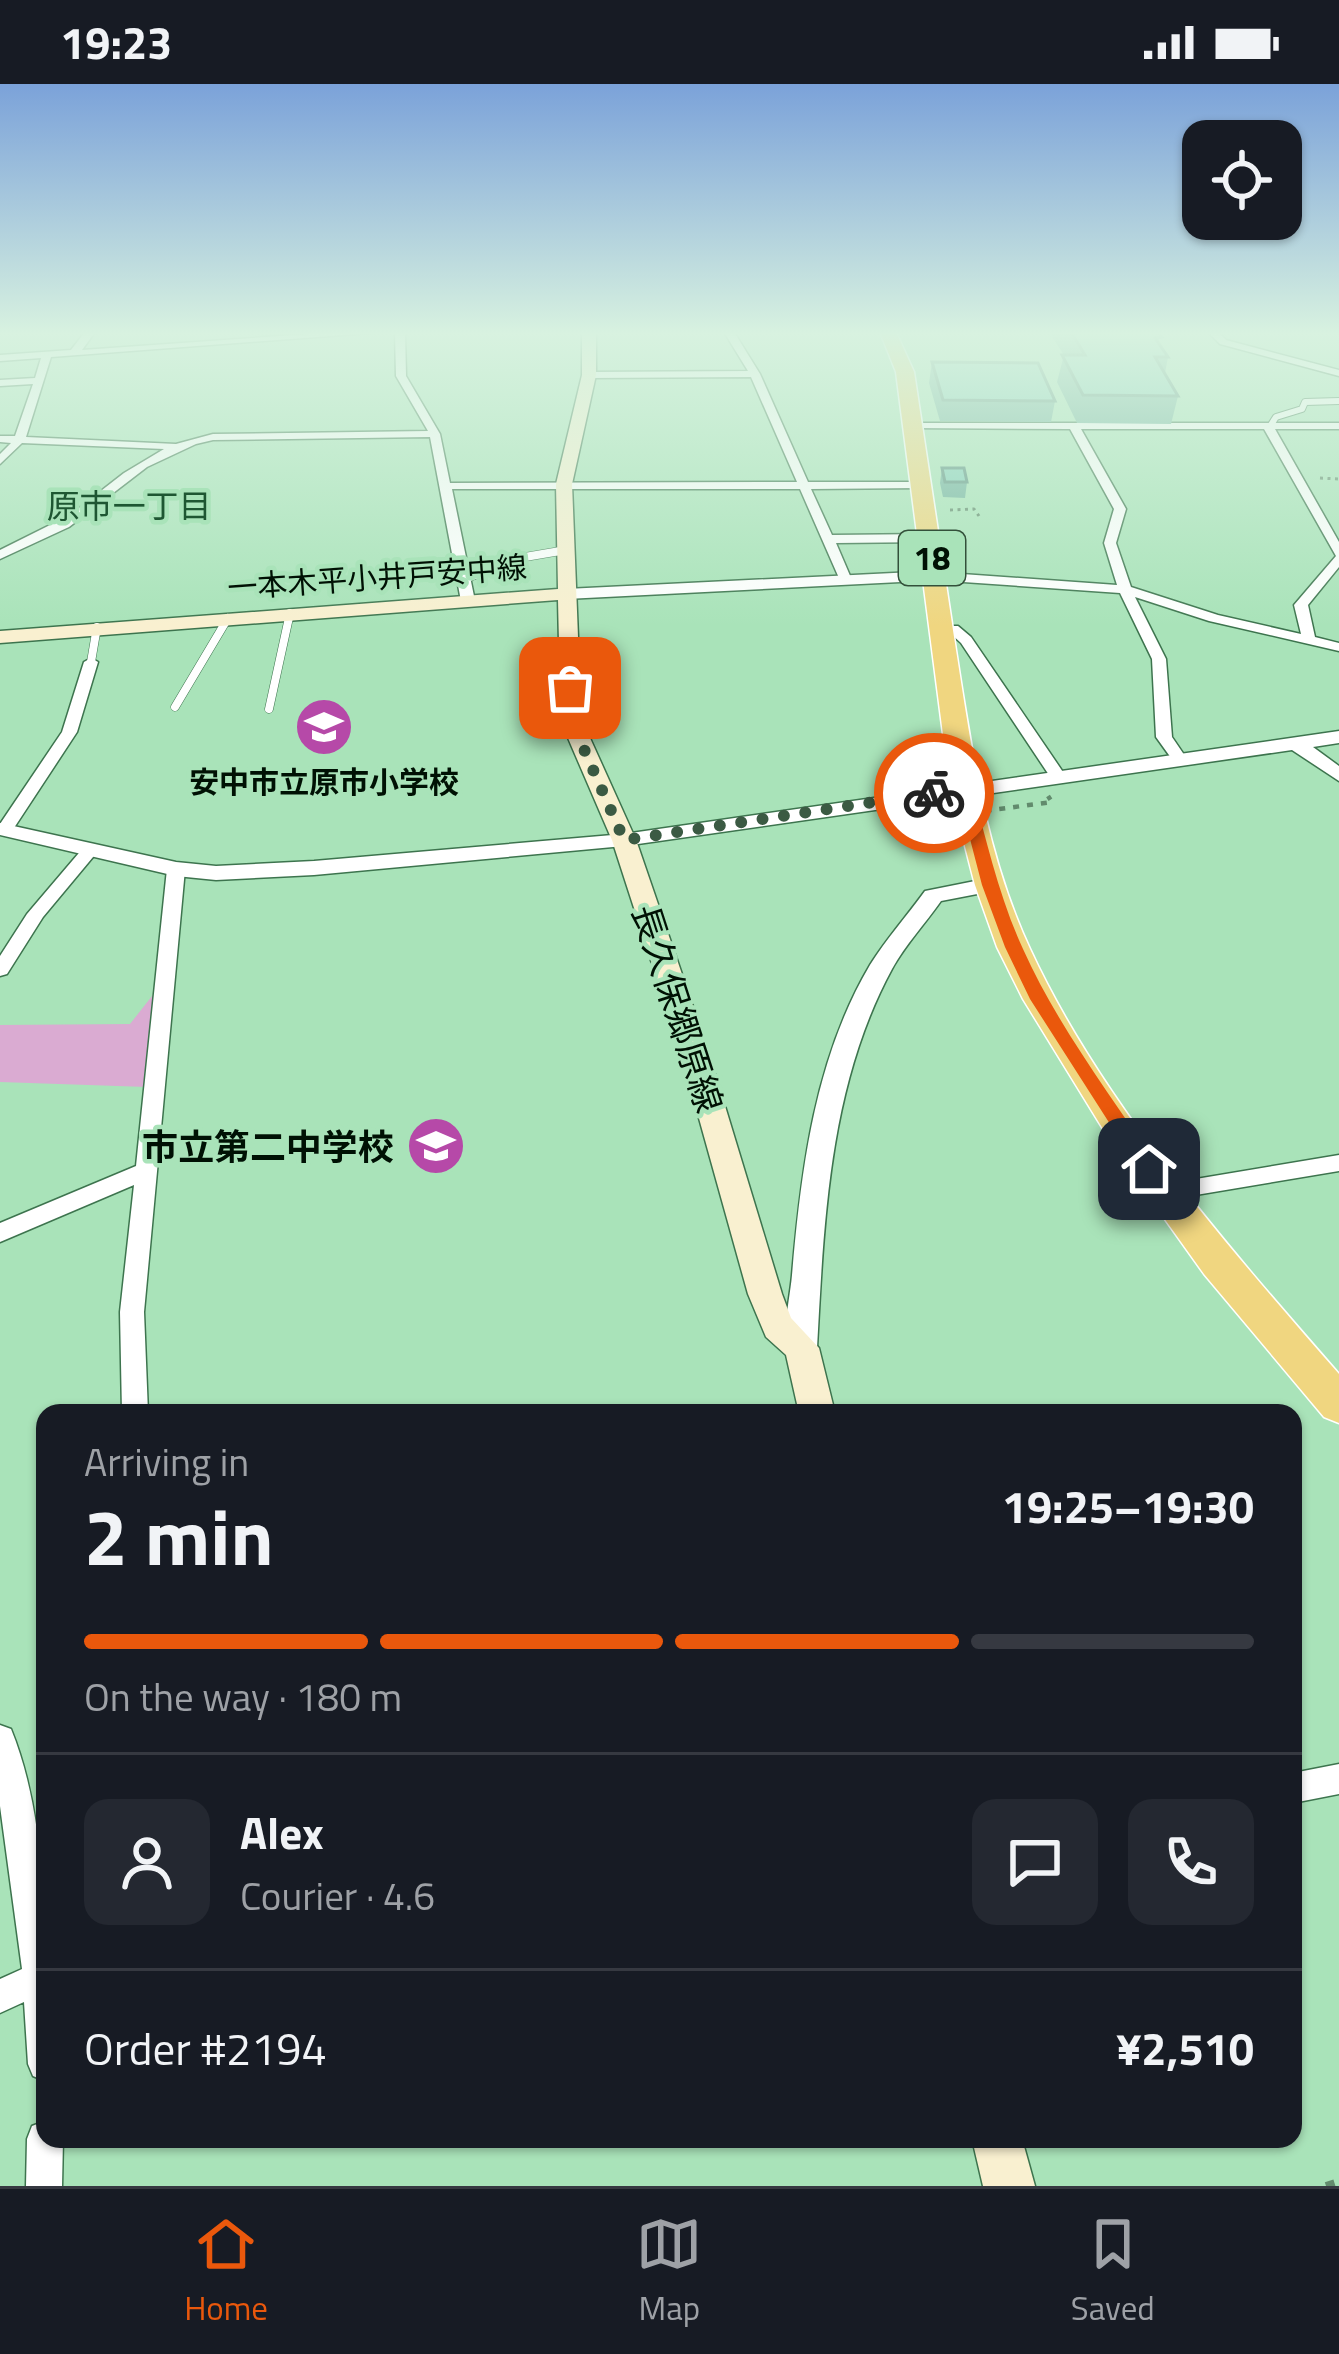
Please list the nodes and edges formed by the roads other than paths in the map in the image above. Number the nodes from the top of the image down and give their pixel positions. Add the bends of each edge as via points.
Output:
1 (23, 430) edge
2 (433, 430) edge
3 (577, 430) edge
4 (781, 430) edge
5 (914, 430) edge
6 (1076, 430) edge
7 (1271, 430) edge
8 (435, 434) junction
9 (0, 439) edge
10 (20, 439) junction
11 (173, 446) junction
12 (0, 461) edge
13 (564, 484) junction
14 (922, 485) junction
15 (446, 486) junction
16 (807, 487) junction
17 (829, 538) junction
18 (930, 538) junction
19 (566, 550) junction
20 (0, 555) edge
21 (1339, 556) edge
22 (934, 576) junction
23 (845, 578) junction
24 (464, 579) junction
25 (1125, 590) junction
26 (566, 594) junction
27 (468, 601) junction
28 (290, 614) junction
29 (228, 618) junction
30 (97, 628) junction
31 (942, 629) junction
32 (0, 638) edge
33 (1309, 640) junction
34 (1339, 647) edge
35 (92, 662) joint
36 (175, 707) dead end
37 (269, 709) dead end
38 (1339, 737) edge
39 (1295, 743) junction
40 (1179, 759) junction
41 (1339, 775) edge
42 (1052, 786) junction
43 (964, 788) junction
44 (2, 830) edge
45 (624, 840) junction
46 (90, 850) junction
47 (176, 869) junction
48 (990, 885) junction
49 (0, 970) edge
50 (148, 1170) junction
51 (1334, 1170) edge
52 (1166, 1192) junction
53 (0, 1233) edge
54 (802, 1348) junction
55 (135, 1404) edge
56 (815, 1404) edge
57 (1339, 1405) edge
58 (0, 1740) edge
59 (1339, 1779) edge
60 (1302, 1786) edge
61 (36, 1939) edge
62 (36, 1981) edge
63 (0, 1996) edge
64 (45, 2148) edge
65 (999, 2148) edge
66 (44, 2186) edge
67 (1009, 2186) edge

1 - 10 street
2 - 8 street
3 - 13 main road, 一本木平小井戸安中線
4 - 16 street
5 - 14 highway, 18
6 - 25 street via 1120,509 1110,543
7 - 21 street
8 - 11 street via 212,437
8 - 15 street
9 - 10 street
10 - 11 street
10 - 12 street
11 - 20 street via 130,470 81,514
13 - 15 street
13 - 16 street
13 - 19 main road, 一本木平小井戸安中線
14 - 16 street
14 - 18 highway, 18
15 - 24 street
16 - 17 street
17 - 18 street
17 - 23 street
18 - 22 highway, 18
19 - 24 lane
19 - 26 main road, 一本木平小井戸安中線
21 - 33 street via 1301,605
22 - 23 street
22 - 25 street
22 - 31 highway, 18
23 - 26 street
24 - 27 street
25 - 33 street
25 - 40 street via 1160,659 1164,737
26 - 27 main road, 一本木平小井戸安中線
26 - 45 main road, 長久保郷原線 via 579,738
27 - 28 main road, 一本木平小井戸安中線
28 - 29 main road, 一本木平小井戸安中線
28 - 37 lane
29 - 30 main road, 一本木平小井戸安中線
29 - 36 lane
30 - 32 main road, 一本木平小井戸安中線
30 - 35 lane
31 - 42 street via 966,640
31 - 43 highway, 18
33 - 34 street
35 - 44 street via 71,737
38 - 39 street
39 - 40 street
39 - 41 street
40 - 42 street
42 - 43 street
43 - 45 street
43 - 48 highway, 18
44 - 46 street
45 - 47 street via 314,868
45 - 54 main road, 長久保郷原線 via 765,1294 778,1327
46 - 47 street
46 - 49 street
47 - 50 street
48 - 52 highway, 18 via 1039,999
48 - 54 street via 933,896 879,971 863,1010 828,1112 812,1202
50 - 53 street
50 - 55 street via 132,1312
51 - 52 street
52 - 57 highway, 18
54 - 56 main road, 長久保郷原線
58 - 61 street
59 - 60 street
62 - 63 street
64 - 66 street
65 - 67 main road

